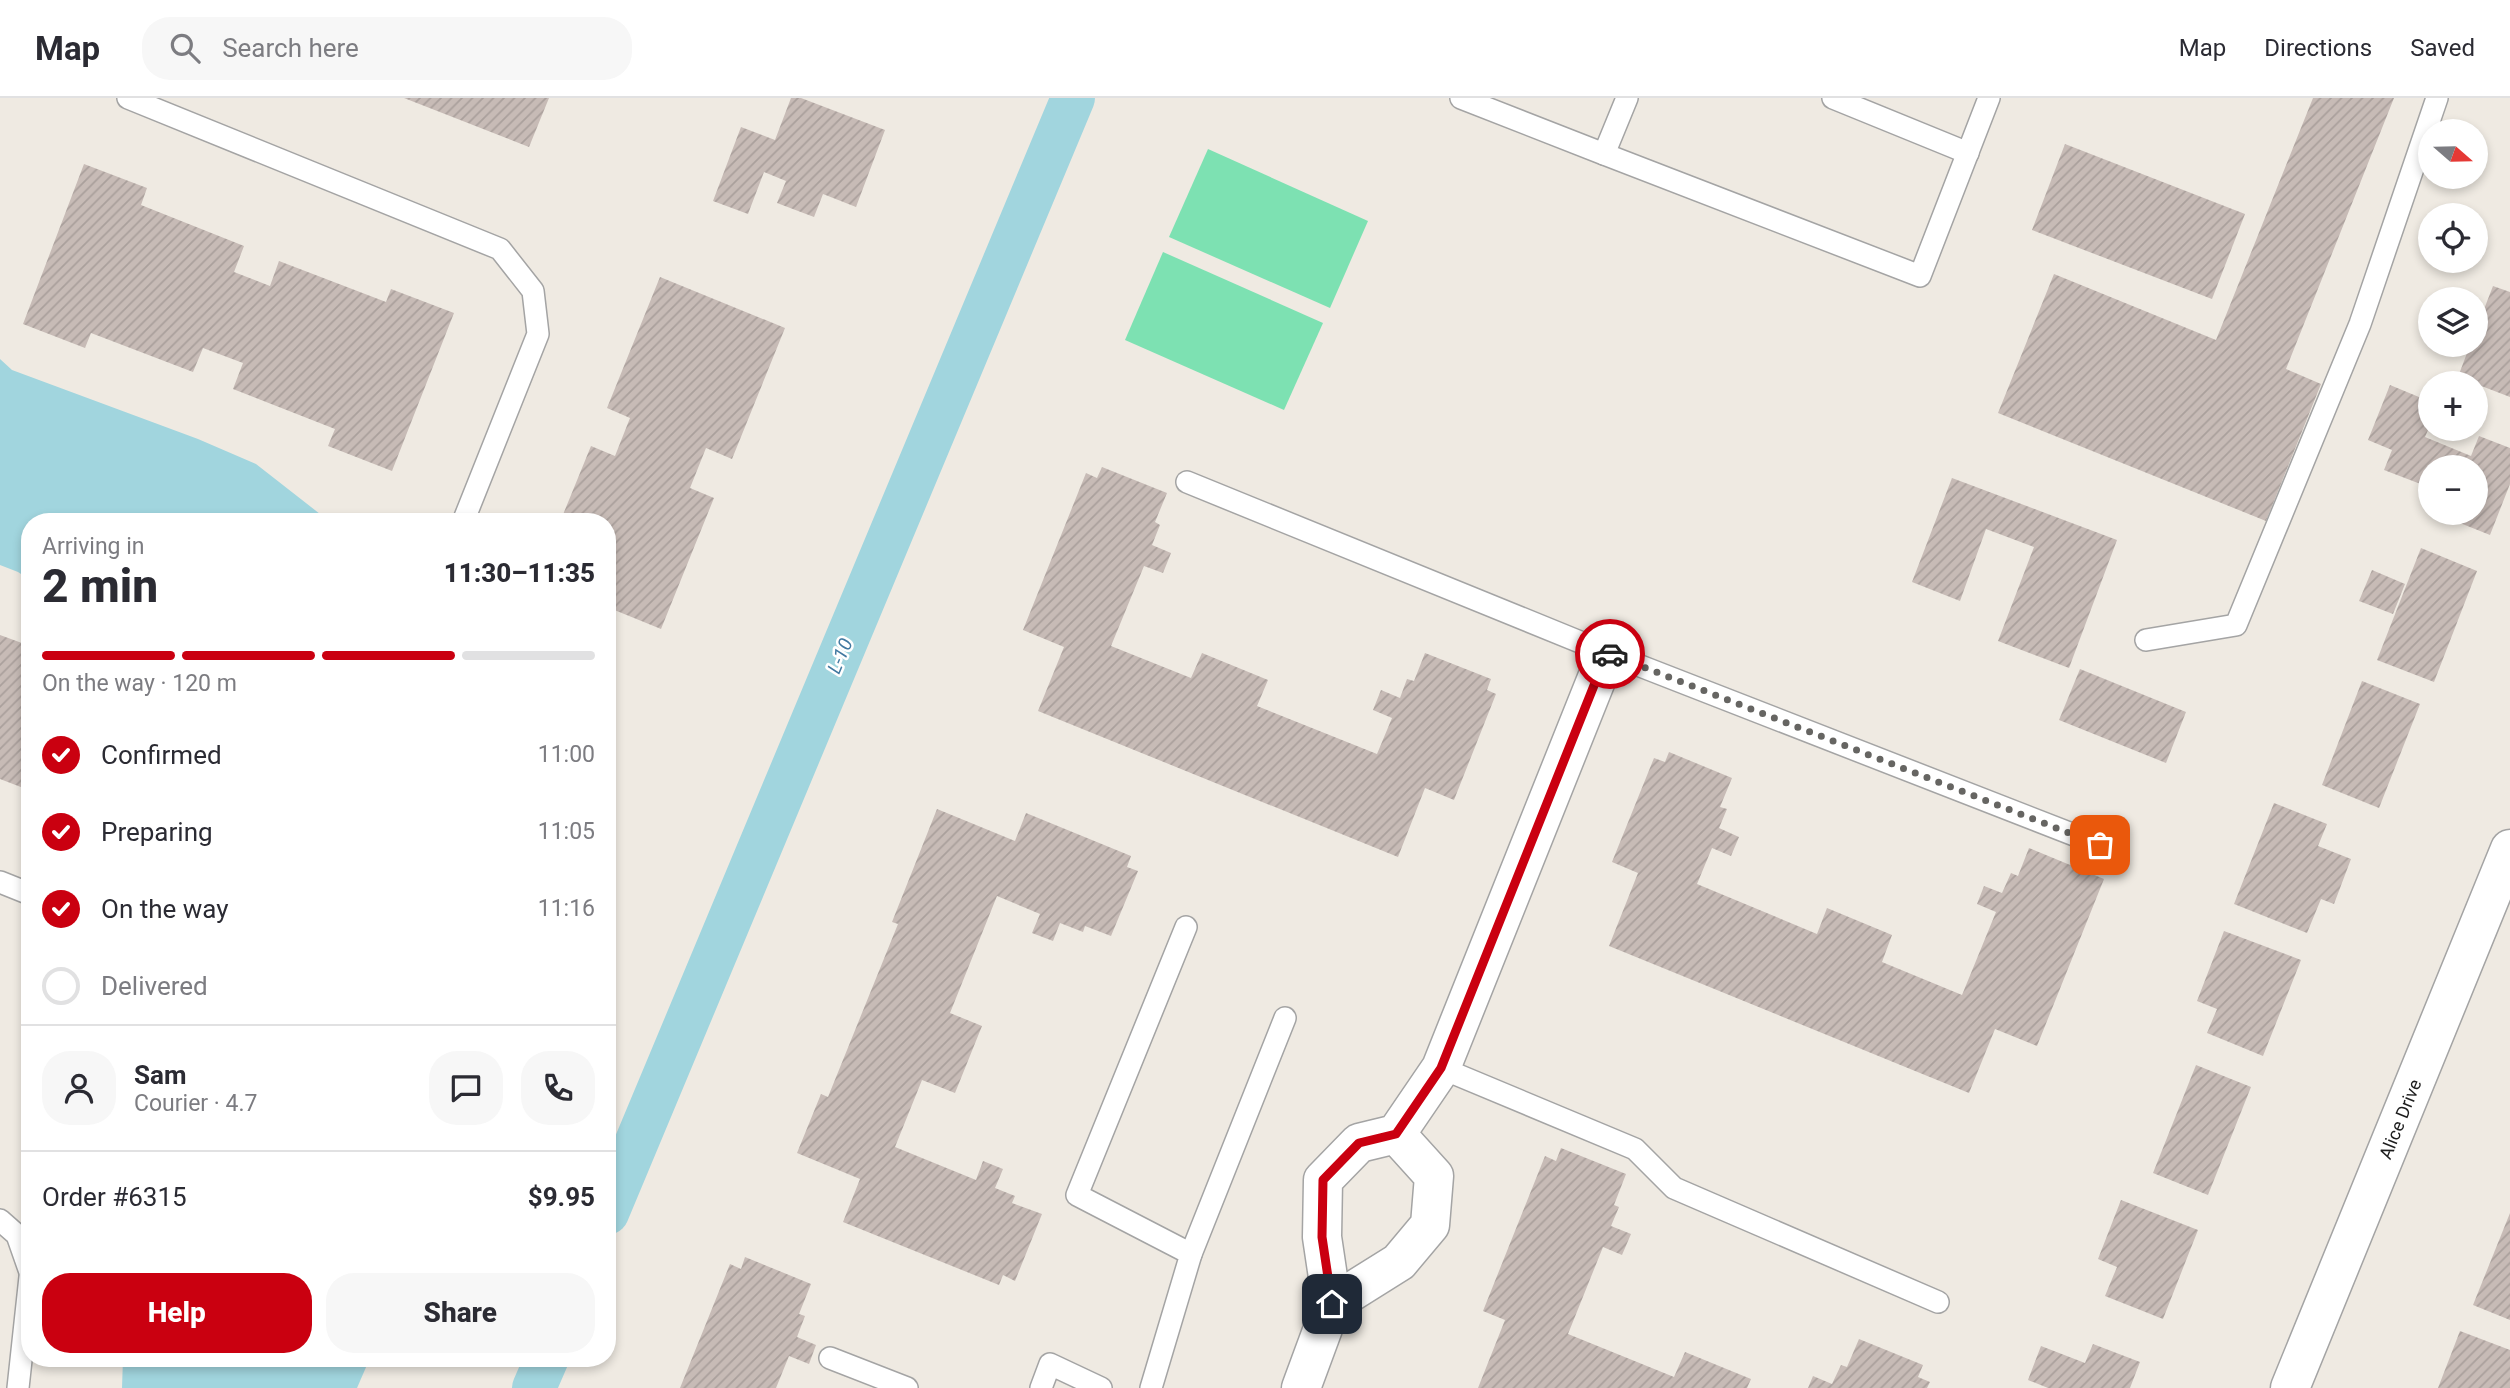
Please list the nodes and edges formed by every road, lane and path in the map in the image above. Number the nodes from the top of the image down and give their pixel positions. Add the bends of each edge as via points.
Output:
1 (128, 98) edge
2 (1461, 98) edge
3 (1627, 98) edge
4 (1833, 98) edge
5 (1989, 98) edge
6 (2437, 98) edge
7 (1968, 153) junction
8 (1604, 154) junction
9 (1187, 482) dead end
10 (467, 513) edge
11 (2146, 640) dead end
12 (1607, 653) junction
13 (2100, 845) dead end
14 (2510, 849) edge
15 (0, 882) edge
16 (21, 890) edge
17 (1186, 927) dead end
18 (1285, 1018) dead end
19 (1441, 1068) junction
20 (1396, 1134) junction
21 (0, 1220) edge
22 (21, 1247) edge
23 (1191, 1254) junction
24 (1938, 1302) dead end
25 (1332, 1304) junction
26 (830, 1358) dead end
27 (21, 1360) edge
28 (18, 1388) edge
29 (907, 1388) edge
30 (1041, 1388) edge
31 (1101, 1388) edge
32 (1151, 1388) edge
33 (1301, 1388) edge
34 (2290, 1388) edge

1 - 10 lane via 500,249 533,291 538,334
2 - 8 lane
3 - 8 lane
4 - 7 lane
5 - 7 lane
6 - 11 lane via 2360,324 2236,625
7 - 8 lane via 1920,276
9 - 12 lane
12 - 13 lane
12 - 19 street
14 - 34 street, Alice Drive
15 - 16 lane
17 - 23 lane via 1077,1195
18 - 23 lane
19 - 20 street
19 - 24 lane via 1635,1149 1674,1188
20 - 25 street via 1359,1143 1323,1180 1322,1237
20 - 25 street via 1434,1176 1430,1225 1399,1262
21 - 22 lane via 17,1235
23 - 32 lane
25 - 33 street
26 - 29 lane
27 - 28 lane
30 - 31 lane via 1050,1364

